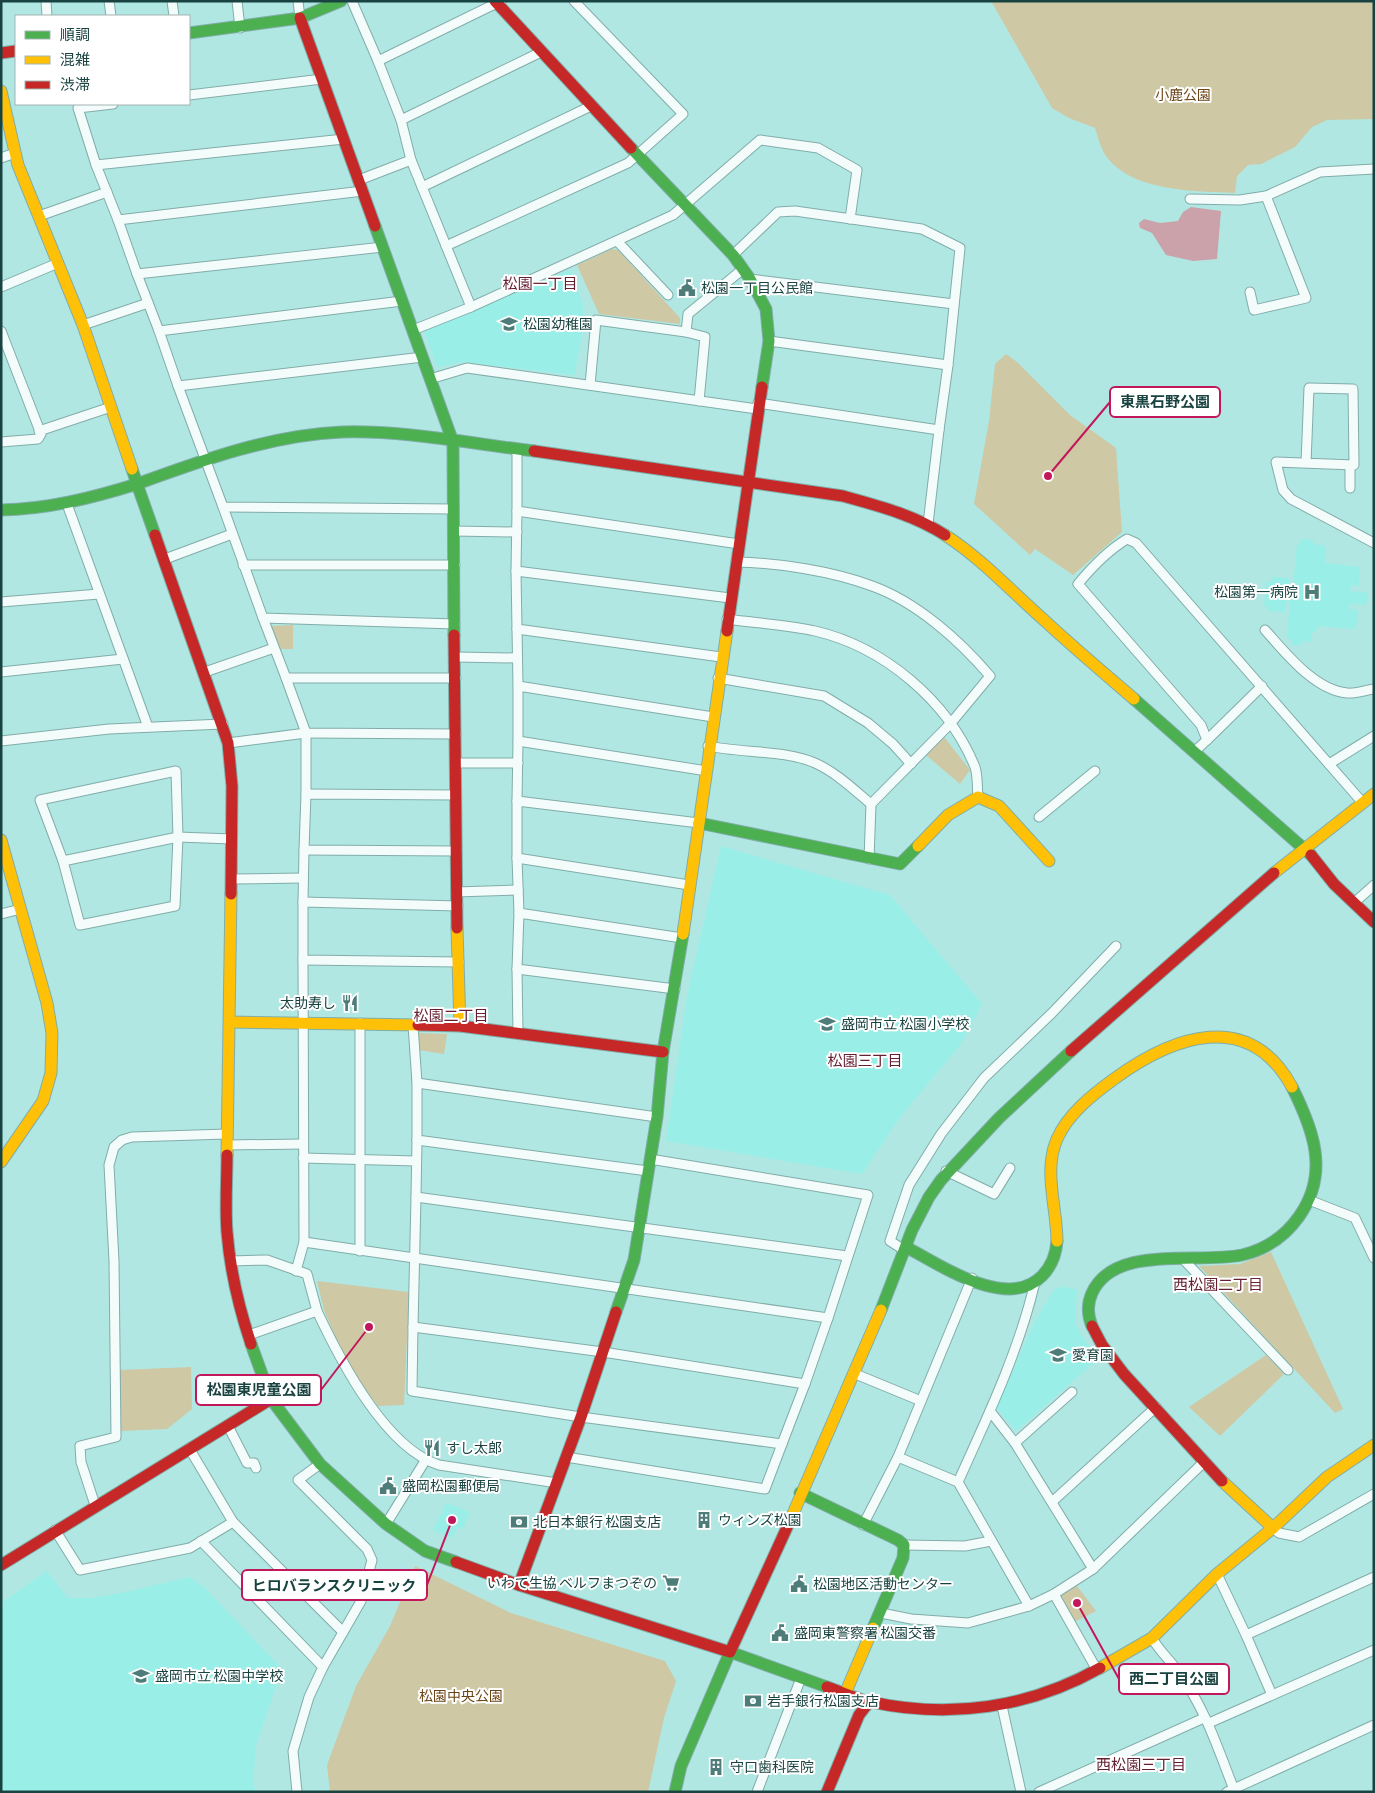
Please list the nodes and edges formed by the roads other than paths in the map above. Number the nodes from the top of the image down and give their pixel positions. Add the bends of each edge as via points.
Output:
1 (46, 1) edge
2 (109, 1) edge
3 (172, 1) edge
4 (237, 1) edge
5 (298, 1) edge
6 (340, 1) edge
7 (352, 1) edge
8 (574, 1) edge
9 (498, 2) edge
10 (47, 15) edge
11 (110, 15) edge
12 (174, 15) edge
13 (300, 18) junction
14 (240, 28) junction
15 (190, 33) edge
16 (15, 51) edge
17 (541, 52) junction
18 (1, 53) edge
19 (378, 61) junction
20 (322, 79) junction
21 (1, 91) edge
22 (190, 95) edge
23 (96, 105) edge
24 (78, 106) edge
25 (591, 106) junction
26 (401, 120) junction
27 (344, 138) junction
28 (15, 153) junction
29 (638, 154) junction
30 (1, 158) edge
31 (410, 160) junction
32 (96, 165) junction
33 (1374, 169) edge
34 (361, 185) junction
35 (422, 187) junction
36 (107, 192) junction
37 (1266, 196) junction
38 (1190, 200) dead end
39 (685, 206) junction
40 (39, 216) junction
41 (850, 219) junction
42 (118, 220) junction
43 (617, 241) junction
44 (446, 246) junction
45 (383, 247) junction
46 (733, 255) junction
47 (58, 264) junction
48 (137, 274) junction
49 (746, 274) junction
50 (1, 287) edge
51 (1250, 292) dead end
52 (668, 295) dead end
53 (402, 301) junction
54 (148, 303) junction
55 (954, 304) junction
56 (471, 307) junction
57 (83, 325) junction
58 (413, 330) junction
59 (1, 331) edge
60 (159, 331) junction
61 (686, 332) junction
62 (769, 341) junction
63 (423, 357) junction
64 (948, 365) junction
65 (430, 379) junction
66 (590, 385) junction
67 (178, 386) junction
68 (699, 401) junction
69 (758, 406) junction
70 (111, 407) junction
71 (939, 430) junction
72 (40, 431) junction
73 (1, 442) edge
74 (453, 442) junction
75 (517, 449) junction
76 (206, 459) junction
77 (1306, 463) junction
78 (1350, 466) junction
79 (137, 484) junction
80 (749, 484) junction
81 (1350, 488) dead end
82 (66, 504) junction
83 (223, 507) junction
84 (454, 509) junction
85 (1, 510) edge
86 (518, 511) junction
87 (928, 524) junction
88 (454, 531) junction
89 (517, 532) junction
90 (232, 534) junction
91 (1374, 543) edge
92 (739, 544) junction
93 (165, 559) junction
94 (736, 562) junction
95 (244, 565) junction
96 (455, 565) junction
97 (516, 571) junction
98 (99, 594) junction
99 (730, 598) junction
100 (1, 602) edge
101 (263, 618) junction
102 (727, 619) junction
103 (455, 624) junction
104 (517, 629) junction
105 (1265, 630) dead end
106 (274, 648) junction
107 (456, 657) junction
108 (517, 658) junction
109 (721, 658) junction
110 (123, 659) junction
111 (1, 672) edge
112 (205, 672) junction
113 (286, 678) junction
114 (456, 678) junction
115 (718, 678) junction
116 (518, 686) junction
117 (1262, 686) junction
118 (1374, 689) edge
119 (714, 717) junction
120 (951, 722) junction
121 (223, 724) junction
122 (148, 727) junction
123 (306, 733) junction
124 (456, 734) junction
125 (1374, 736) edge
126 (1207, 740) junction
127 (1, 741) edge
128 (518, 741) junction
129 (228, 743) junction
130 (708, 746) junction
131 (1195, 751) junction
132 (457, 763) junction
133 (518, 763) junction
134 (911, 764) junction
135 (1330, 764) junction
136 (1094, 770) dead end
137 (707, 771) junction
138 (306, 794) junction
139 (1374, 794) edge
140 (456, 795) junction
141 (978, 798) junction
142 (517, 801) junction
143 (1362, 802) junction
144 (871, 804) junction
145 (1039, 818) dead end
146 (698, 823) junction
147 (178, 837) junction
148 (232, 839) junction
149 (1, 840) edge
150 (1305, 848) junction
151 (304, 850) junction
152 (457, 851) junction
153 (3, 853) edge
154 (517, 858) junction
155 (869, 858) junction
156 (63, 861) junction
157 (1049, 861) dead end
158 (303, 878) junction
159 (231, 879) junction
160 (1374, 884) edge
161 (689, 885) junction
162 (518, 890) junction
163 (456, 892) junction
164 (303, 902) junction
165 (1355, 902) junction
166 (458, 906) junction
167 (21, 908) junction
168 (519, 913) junction
169 (1, 914) edge
170 (1374, 922) edge
171 (682, 938) junction
172 (1116, 946) dead end
173 (303, 960) junction
174 (459, 962) junction
175 (517, 969) junction
176 (674, 989) junction
177 (230, 1022) junction
178 (302, 1022) junction
179 (360, 1023) junction
180 (413, 1025) junction
181 (460, 1026) junction
182 (518, 1033) junction
183 (663, 1052) junction
184 (417, 1083) junction
185 (657, 1117) junction
186 (227, 1140) junction
187 (417, 1140) junction
188 (303, 1144) junction
189 (303, 1158) junction
190 (360, 1159) junction
191 (416, 1161) junction
192 (1, 1162) edge
193 (649, 1165) junction
194 (1010, 1168) dead end
195 (946, 1171) junction
196 (416, 1197) junction
197 (1309, 1200) junction
198 (639, 1227) junction
199 (304, 1242) junction
200 (905, 1248) junction
201 (360, 1251) junction
202 (847, 1256) junction
203 (413, 1258) junction
204 (1374, 1258) edge
205 (1183, 1259) junction
206 (231, 1261) junction
207 (296, 1270) junction
208 (972, 1278) junction
209 (1035, 1282) junction
210 (624, 1289) junction
211 (317, 1311) junction
212 (828, 1318) junction
213 (414, 1327) junction
214 (249, 1335) junction
215 (603, 1352) junction
216 (1288, 1370) dead end
217 (853, 1373) junction
218 (805, 1384) junction
219 (1072, 1392) dead end
220 (271, 1398) junction
221 (921, 1401) junction
222 (1156, 1408) junction
223 (990, 1411) junction
224 (581, 1417) junction
225 (228, 1426) junction
226 (1015, 1443) junction
227 (782, 1444) junction
228 (1374, 1445) edge
229 (189, 1448) junction
230 (898, 1456) junction
231 (566, 1457) junction
232 (425, 1461) junction
233 (1205, 1461) junction
234 (320, 1464) junction
235 (256, 1468) dead end
236 (958, 1482) junction
237 (557, 1483) junction
238 (800, 1493) junction
239 (1374, 1494) edge
240 (1052, 1502) junction
241 (95, 1505) junction
242 (233, 1522) junction
243 (386, 1524) junction
244 (863, 1525) junction
245 (1272, 1528) junction
246 (55, 1530) junction
247 (201, 1541) junction
248 (990, 1541) junction
249 (904, 1545) junction
250 (1, 1565) edge
251 (1093, 1569) junction
252 (1217, 1574) junction
253 (1374, 1577) edge
254 (519, 1585) junction
255 (1054, 1594) junction
256 (1029, 1606) junction
257 (881, 1613) junction
258 (343, 1632) junction
259 (1246, 1635) junction
260 (1152, 1638) junction
261 (1374, 1650) edge
262 (730, 1652) junction
263 (323, 1667) junction
264 (1098, 1670) junction
265 (801, 1678) junction
266 (845, 1694) junction
267 (1272, 1695) junction
268 (868, 1702) junction
269 (1002, 1706) junction
270 (1207, 1721) junction
271 (1374, 1725) edge
272 (1232, 1791) edge
273 (297, 1792) edge
274 (676, 1792) edge
275 (757, 1792) edge
276 (827, 1792) edge
277 (1021, 1792) edge
278 (1039, 1792) edge

1 - 10 street
2 - 11 street
3 - 12 street
4 - 14 street
5 - 13 street
6 - 13 street
7 - 19 street
8 - 29 street via 682,114
9 - 17 street
9 - 19 street
13 - 14 street
13 - 20 street
14 - 15 street
16 - 18 street
17 - 25 street
17 - 26 street
19 - 26 street
20 - 22 street
20 - 27 street
21 - 28 street
23 - 24 street
24 - 32 street
25 - 29 street
25 - 35 street
26 - 31 street
27 - 32 street
27 - 34 street
28 - 30 street
28 - 40 street
29 - 39 street
29 - 44 street via 628,163
31 - 34 street
31 - 35 street
32 - 36 street
33 - 37 street via 1320,172
34 - 42 street
34 - 45 street
35 - 44 street
36 - 40 street
36 - 42 street
37 - 38 street via 1240,200
37 - 51 street via 1306,298 1254,310
39 - 41 street via 760,140 818,148 857,170
39 - 43 street via 673,215
39 - 46 street
40 - 47 street
41 - 46 street via 795,211 778,212
41 - 55 street via 922,229 960,248
42 - 48 street
43 - 52 street
43 - 56 street
44 - 56 street
45 - 48 street
45 - 53 street
46 - 49 street
47 - 50 street
47 - 57 street
48 - 54 street
49 - 55 street
49 - 61 street via 688,314
49 - 62 street via 766,309
53 - 58 street
53 - 60 street
54 - 57 street
54 - 60 street
55 - 64 street
56 - 58 street
57 - 70 street
58 - 63 street
59 - 72 street
60 - 67 street
61 - 66 street via 596,320
61 - 68 street via 706,337
62 - 64 street
62 - 69 street
63 - 65 street
63 - 67 street
64 - 71 street
65 - 66 street via 467,368
65 - 74 street
66 - 68 street
67 - 76 street
68 - 69 street
69 - 71 street
69 - 80 street
70 - 72 street
70 - 79 street
71 - 87 street
72 - 73 street via 38,439
74 - 75 street
74 - 76 street via 385,432 324,434 262,443
74 - 84 street
75 - 80 street
75 - 86 street
76 - 79 street
76 - 83 street
77 - 78 street
77 - 78 street via 1309,388 1353,389 1354,465
77 - 91 street via 1276,462 1283,490 1291,499
78 - 81 street
79 - 82 street
79 - 93 street
80 - 87 street via 844,496
80 - 92 street
82 - 85 street
82 - 98 street
83 - 84 street
83 - 90 street
84 - 88 street
86 - 89 street
86 - 92 street
87 - 131 street via 965,548
88 - 89 street
88 - 96 street
89 - 97 street
90 - 93 street
90 - 95 street
92 - 94 street
93 - 112 street
94 - 99 street
94 - 120 street via 765,563 873,586 923,613 972,654 990,676
95 - 96 street
95 - 101 street
96 - 103 street
97 - 99 street
97 - 104 street
98 - 100 street
98 - 110 street
99 - 102 street
101 - 103 street
101 - 106 street
102 - 109 street
102 - 120 street via 814,631 858,645 896,669 928,696
103 - 107 street
104 - 108 street
104 - 109 street
105 - 118 street via 1304,673 1314,679 1347,694
106 - 112 street
106 - 113 street
107 - 108 street
107 - 114 street
108 - 116 street
109 - 115 street
110 - 111 street
110 - 122 street
112 - 121 street
113 - 114 street
113 - 123 street
114 - 124 street
115 - 119 street
115 - 134 street via 824,696 868,724
116 - 119 street
116 - 128 street
117 - 126 street
117 - 126 street via 1136,543 1126,540 1115,546 1091,568 1078,584 1201,725
117 - 135 street
119 - 130 street
120 - 134 street
120 - 141 street via 976,769
121 - 122 street
121 - 129 street
122 - 127 street
123 - 124 street
123 - 129 street
123 - 138 street
124 - 132 street
125 - 135 street
126 - 131 street
128 - 133 street
128 - 137 street
129 - 148 street
130 - 137 street
130 - 144 street via 813,762 834,773
131 - 150 street
132 - 133 street
132 - 140 street
133 - 142 street
134 - 144 street
135 - 143 street
136 - 145 street
137 - 146 street
138 - 140 street
138 - 151 street
139 - 143 street
140 - 152 street
141 - 155 street via 948,815 900,864
141 - 157 street via 999,806
142 - 146 street
142 - 154 street
143 - 150 street
144 - 155 street
146 - 155 street
146 - 161 street
147 - 148 street
147 - 156 street
147 - 156 street via 175,906 166,908 80,925
147 - 156 street via 176,771 40,800
148 - 159 street
149 - 153 street
150 - 165 street via 1334,884
150 - 195 street via 1074,1049
151 - 152 street
151 - 158 street
152 - 163 street
153 - 167 street
154 - 161 street
154 - 162 street
158 - 159 street
158 - 164 street
159 - 177 street
160 - 165 street
161 - 171 street
162 - 163 street
162 - 168 street
163 - 166 street
164 - 166 street
164 - 173 street
165 - 170 street
166 - 174 street
167 - 169 street
167 - 192 street via 47,1003 52,1033 51,1073 43,1101
168 - 171 street
168 - 175 street
171 - 176 street
172 - 200 street via 984,1078 941,1134 910,1185 890,1241
173 - 174 street
173 - 178 street
174 - 181 street
175 - 176 street
175 - 182 street
176 - 183 street
177 - 178 street
177 - 186 street
178 - 179 street
178 - 188 street
179 - 180 street
179 - 190 street
180 - 181 street
180 - 184 street
181 - 182 street
182 - 183 street
183 - 185 street
184 - 185 street
184 - 187 street
185 - 193 street
186 - 188 street
186 - 206 street via 227,1231
186 - 241 street via 132,1137 114,1147 109,1165 114,1261 116,1437 80,1446 81,1462
187 - 191 street
187 - 193 street
188 - 189 street
189 - 190 street
189 - 199 street
190 - 191 street
190 - 201 street
191 - 196 street
193 - 198 street
193 - 202 street via 868,1195
194 - 195 street via 994,1194
195 - 200 street via 928,1199
196 - 198 street
196 - 203 street
197 - 204 street via 1355,1218
197 - 205 street via 1288,1231 1258,1251 1234,1257
197 - 209 street via 1316,1172 1315,1144 1282,1070 1260,1048 1230,1037 1206,1036 1178,1043 1161,1050 1097,1091 1065,1122 1057,1138 1052,1165 1057,1250 1047,1272
198 - 202 street
198 - 210 street via 634,1260
199 - 201 street
199 - 207 street
200 - 208 street
200 - 217 street
201 - 203 street
202 - 212 street
203 - 210 street
203 - 213 street
205 - 216 street
205 - 222 street via 1117,1267 1099,1281 1090,1298 1087,1317 1096,1335
206 - 207 street via 267,1260
206 - 214 street
207 - 211 street via 307,1274
208 - 209 street via 1005,1290 1020,1289
208 - 221 street
209 - 223 street via 1029,1309
210 - 212 street
210 - 215 street
211 - 214 street
211 - 232 street via 343,1364 363,1395 383,1421
212 - 218 street
213 - 215 street
213 - 224 street via 412,1391
214 - 220 street
215 - 218 street
215 - 224 street
217 - 221 street
217 - 238 street
218 - 227 street
219 - 226 street
220 - 225 street
220 - 234 street
221 - 230 street
222 - 233 street
222 - 240 street
223 - 226 street
223 - 236 street
224 - 227 street
224 - 231 street
225 - 229 street
225 - 235 street via 247,1463 254,1463
226 - 240 street
227 - 231 street via 765,1489
228 - 245 street via 1327,1476
229 - 241 street
229 - 242 street
230 - 236 street
230 - 244 street
231 - 237 street
232 - 237 street
232 - 243 street
233 - 245 street
233 - 251 street
234 - 243 street
234 - 258 street via 298,1480 366,1549 372,1560 361,1601
236 - 248 street
237 - 254 street
238 - 244 street
238 - 262 street via 768,1572
239 - 245 street via 1299,1537 1278,1533
240 - 251 street
241 - 246 street
242 - 247 street
242 - 258 street
243 - 254 street via 425,1551
244 - 249 street
245 - 252 street
246 - 247 street via 80,1570 190,1548
246 - 250 street
247 - 263 street
248 - 249 street via 965,1546
248 - 256 street
249 - 257 street via 903,1558
251 - 255 street
252 - 259 street
252 - 260 street
253 - 259 street
254 - 262 street
255 - 256 street
255 - 264 street
256 - 257 street via 968,1623 911,1619
257 - 266 street
258 - 263 street
259 - 267 street
260 - 264 street
260 - 270 street via 1181,1674
261 - 267 street
262 - 265 street
262 - 274 street via 681,1766
263 - 273 street via 309,1697 293,1751
264 - 269 street via 1048,1693
265 - 266 street
265 - 275 street
266 - 268 street
267 - 270 street
268 - 269 street via 945,1711
268 - 276 street via 859,1715
269 - 277 street
270 - 272 street
270 - 278 street
271 - 272 street

